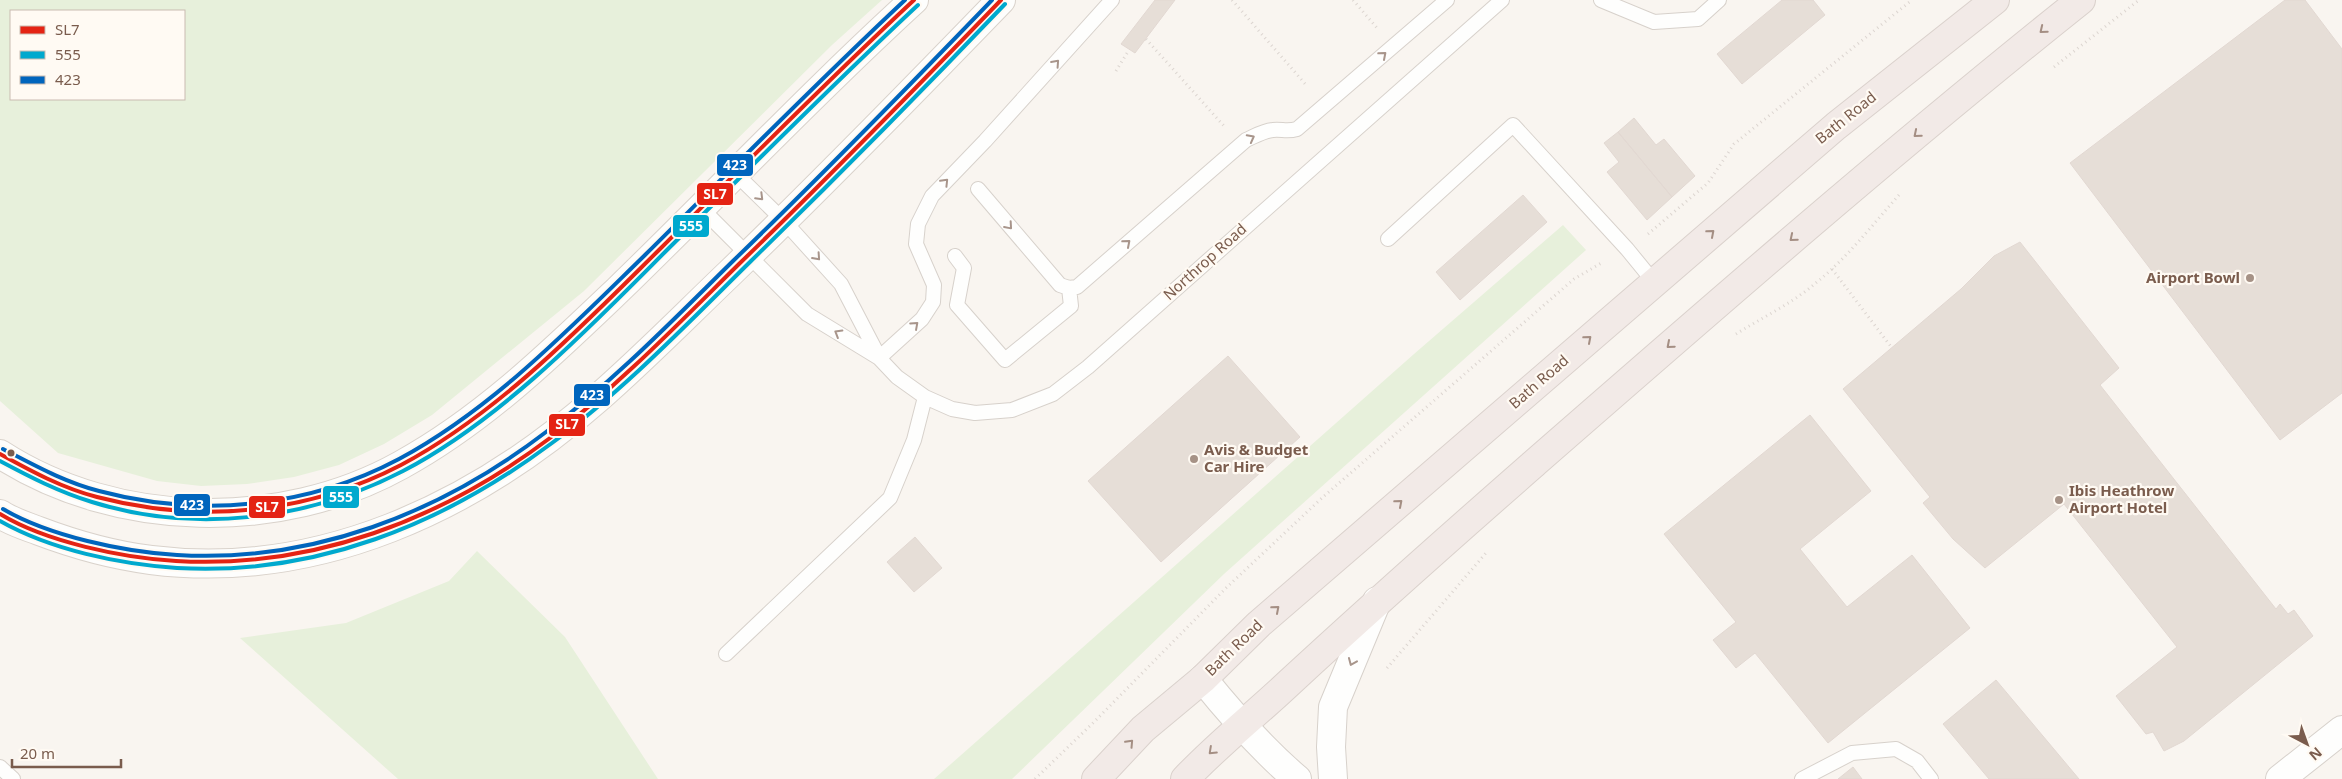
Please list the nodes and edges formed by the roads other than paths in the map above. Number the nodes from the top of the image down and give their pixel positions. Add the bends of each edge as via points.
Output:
1 (914, 0) edge
2 (1001, 0) edge
3 (1112, 0) edge
4 (1447, 0) edge
5 (1502, 0) edge
6 (1601, 0) edge
7 (1719, 0) edge
8 (1995, 0) edge
9 (2081, 0) edge
10 (736, 174) junction
11 (978, 189) dead end
12 (702, 209) junction
13 (784, 221) junction
14 (1388, 239) dead end
15 (747, 256) junction
16 (955, 256) dead end
17 (1654, 282) junction
18 (1069, 288) junction
19 (879, 358) junction
20 (925, 397) junction
21 (0, 454) edge
22 (0, 514) edge
23 (1377, 601) junction
24 (726, 654) dead end
25 (1203, 679) junction
26 (1241, 725) junction
27 (2342, 730) edge
28 (0, 767) edge
29 (13, 779) edge
30 (1096, 779) edge
31 (1185, 779) edge
32 (1297, 779) edge
33 (1333, 779) edge
34 (1802, 779) edge
35 (1931, 779) edge
36 (2280, 779) edge

1 - 10 street
2 - 13 street
19 -> 3 lane via 922,320 933,302 934,284 916,244 918,224 932,196
18 -> 4 lane via 1077,287 1246,140 1276,129 1286,132 1297,129
5 - 20 lane, Northrop Road via 1088,367 1053,394 1012,410 975,412 952,409
6 - 7 lane via 1654,22 1698,19
17 -> 8 highway, Bath Road via 1836,126
9 -> 23 highway via 1782,247
10 - 12 street
10 -> 13 lane, Northrop Road
11 -> 18 lane via 1060,285
12 - 15 lane, Northrop Road
12 - 21 street via 557,348 502,396 400,466 357,486 267,509 174,512 89,495 46,478
13 - 15 street
13 -> 19 lane, Northrop Road via 841,284
14 - 17 lane via 1513,124
19 -> 15 lane, Northrop Road via 807,314
15 - 22 street via 598,399 517,462 470,490 380,534 274,560 218,564 164,562 111,555 60,539
16 - 18 lane via 964,268 957,305 1005,360 1070,306
25 -> 17 highway, Bath Road via 1267,617
19 - 20 lane, Northrop Road
20 - 24 lane via 914,440 890,498
23 - 26 highway
23 -> 33 street via 1333,707
25 - 26 street
30 -> 25 highway, Bath Road via 1143,729
26 -> 31 highway
26 - 32 street
27 - 36 street
28 - 29 lane
34 - 35 lane via 1852,753 1896,749 1917,761

